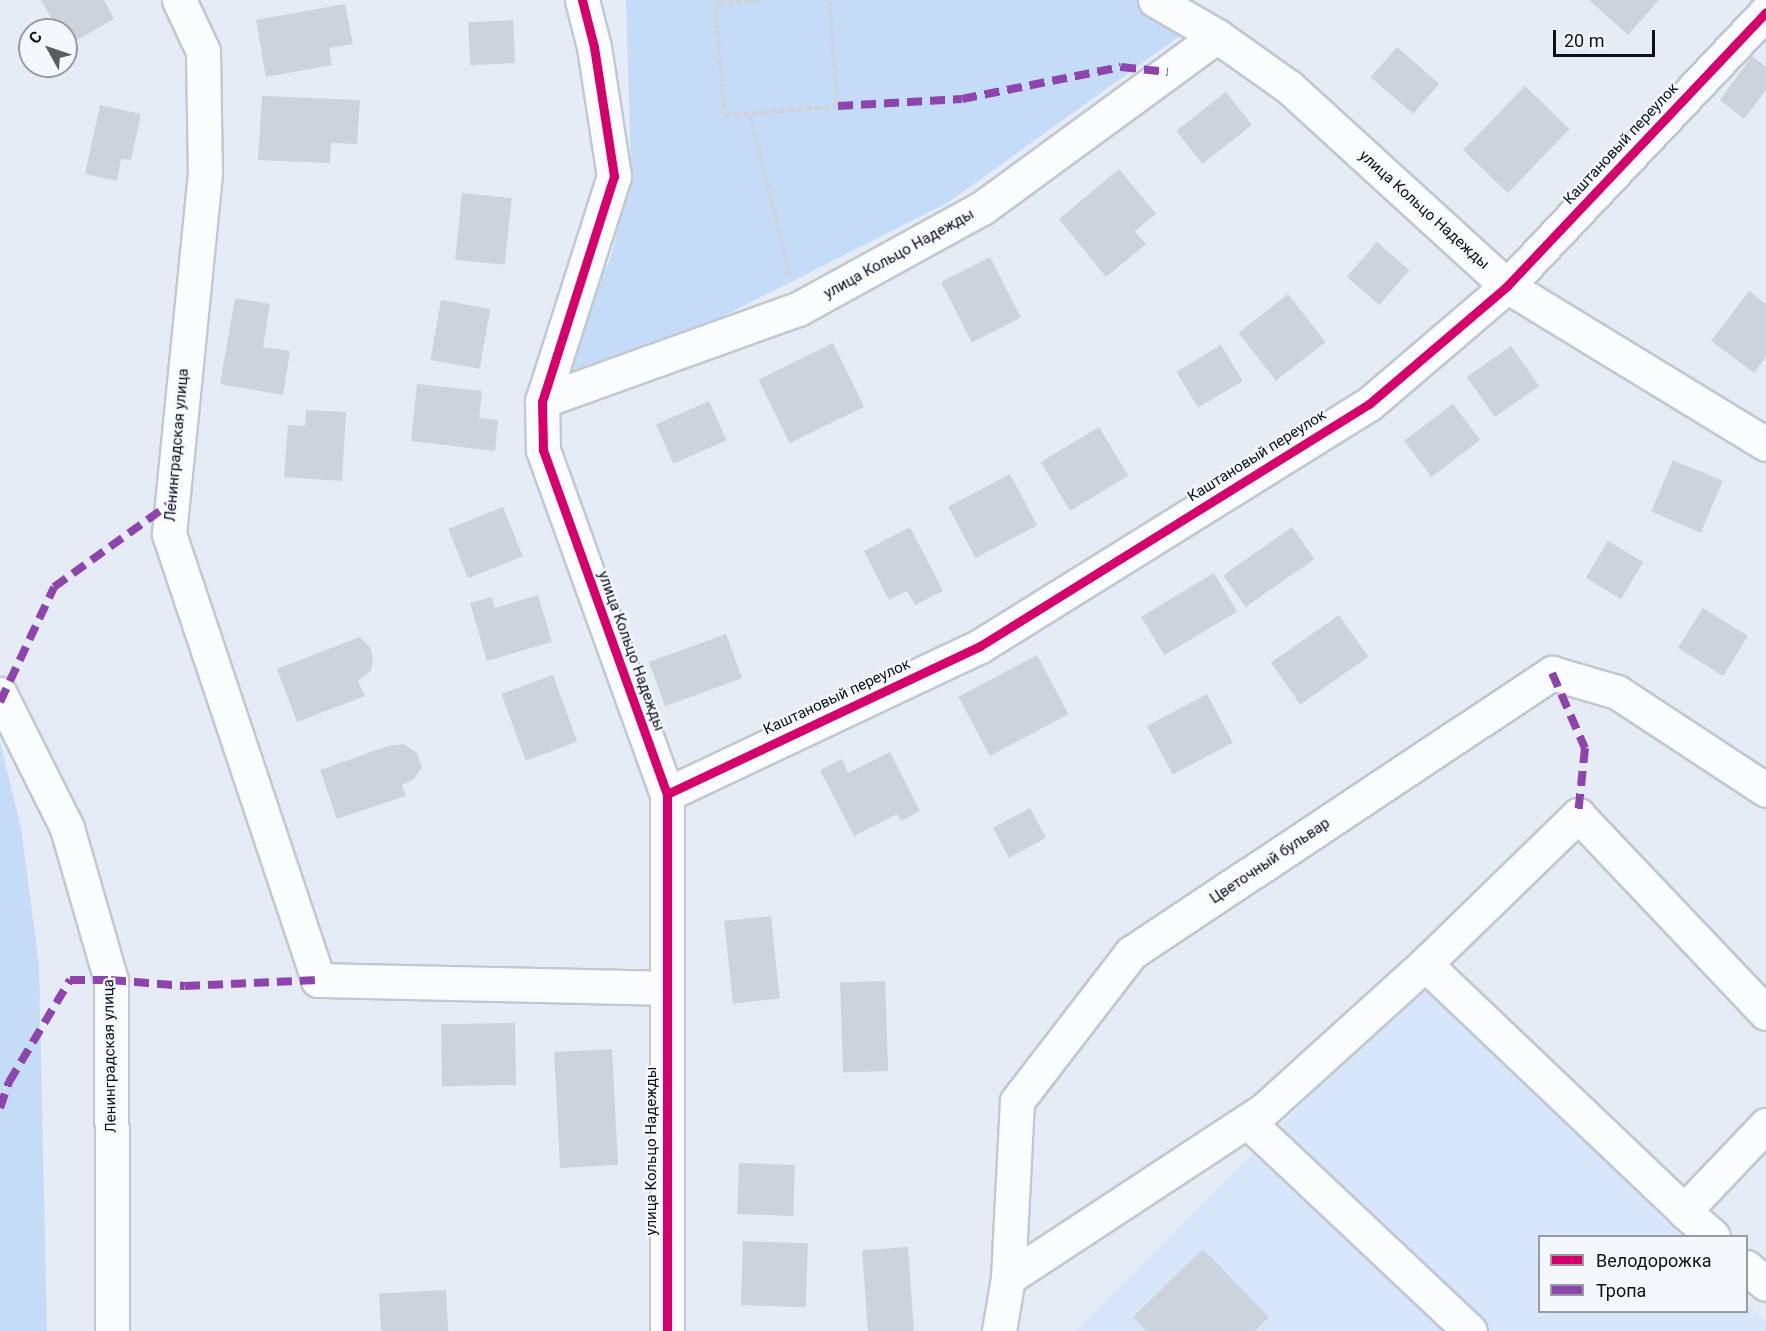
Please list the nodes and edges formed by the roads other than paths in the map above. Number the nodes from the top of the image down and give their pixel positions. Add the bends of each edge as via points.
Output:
1 (179, 0) edge
2 (582, 0) edge
3 (1155, 0) edge
4 (1766, 12) edge
5 (1217, 36) junction
6 (1507, 286) junction
7 (542, 401) junction
8 (1766, 444) edge
9 (0, 694) edge
10 (1766, 790) edge
11 (667, 794) junction
12 (1425, 964) junction
13 (667, 988) junction
14 (1766, 1013) edge
15 (1247, 1121) junction
16 (1766, 1125) edge
17 (1684, 1210) junction
18 (1712, 1235) edge
19 (1748, 1269) edge
20 (1008, 1278) junction
21 (1766, 1284) edge
22 (112, 1331) edge
23 (667, 1331) edge
24 (999, 1331) edge
25 (1470, 1331) edge

1 - 13 street, Ленинградская улица via 203,51 205,172 169,534 318,980
2 - 7 street, улица Кольцо Надежды via 594,47 614,176
3 - 5 street, улица Кольцо Надежды
4 - 6 street, Каштановый переулок
5 - 6 street, улица Кольцо Надежды via 1289,87
5 - 7 street, улица Кольцо Надежды via 982,208 798,309
6 - 8 street, улица Кольцо Надежды
6 - 11 street, Каштановый переулок via 1369,404 980,646
7 - 11 street, улица Кольцо Надежды via 543,450
9 - 22 street, Ленинградская улица via 67,828 111,980
10 - 20 street, Цветочный бульвар via 1617,692 1552,673 1131,953 1017,1101
11 - 13 street, улица Кольцо Надежды
12 - 14 street via 1578,815
12 - 15 street
12 - 17 street
13 - 23 street, улица Кольцо Надежды
15 - 20 street
15 - 25 street
16 - 17 street
17 - 18 street
19 - 21 street
20 - 24 street, Цветочный бульвар

